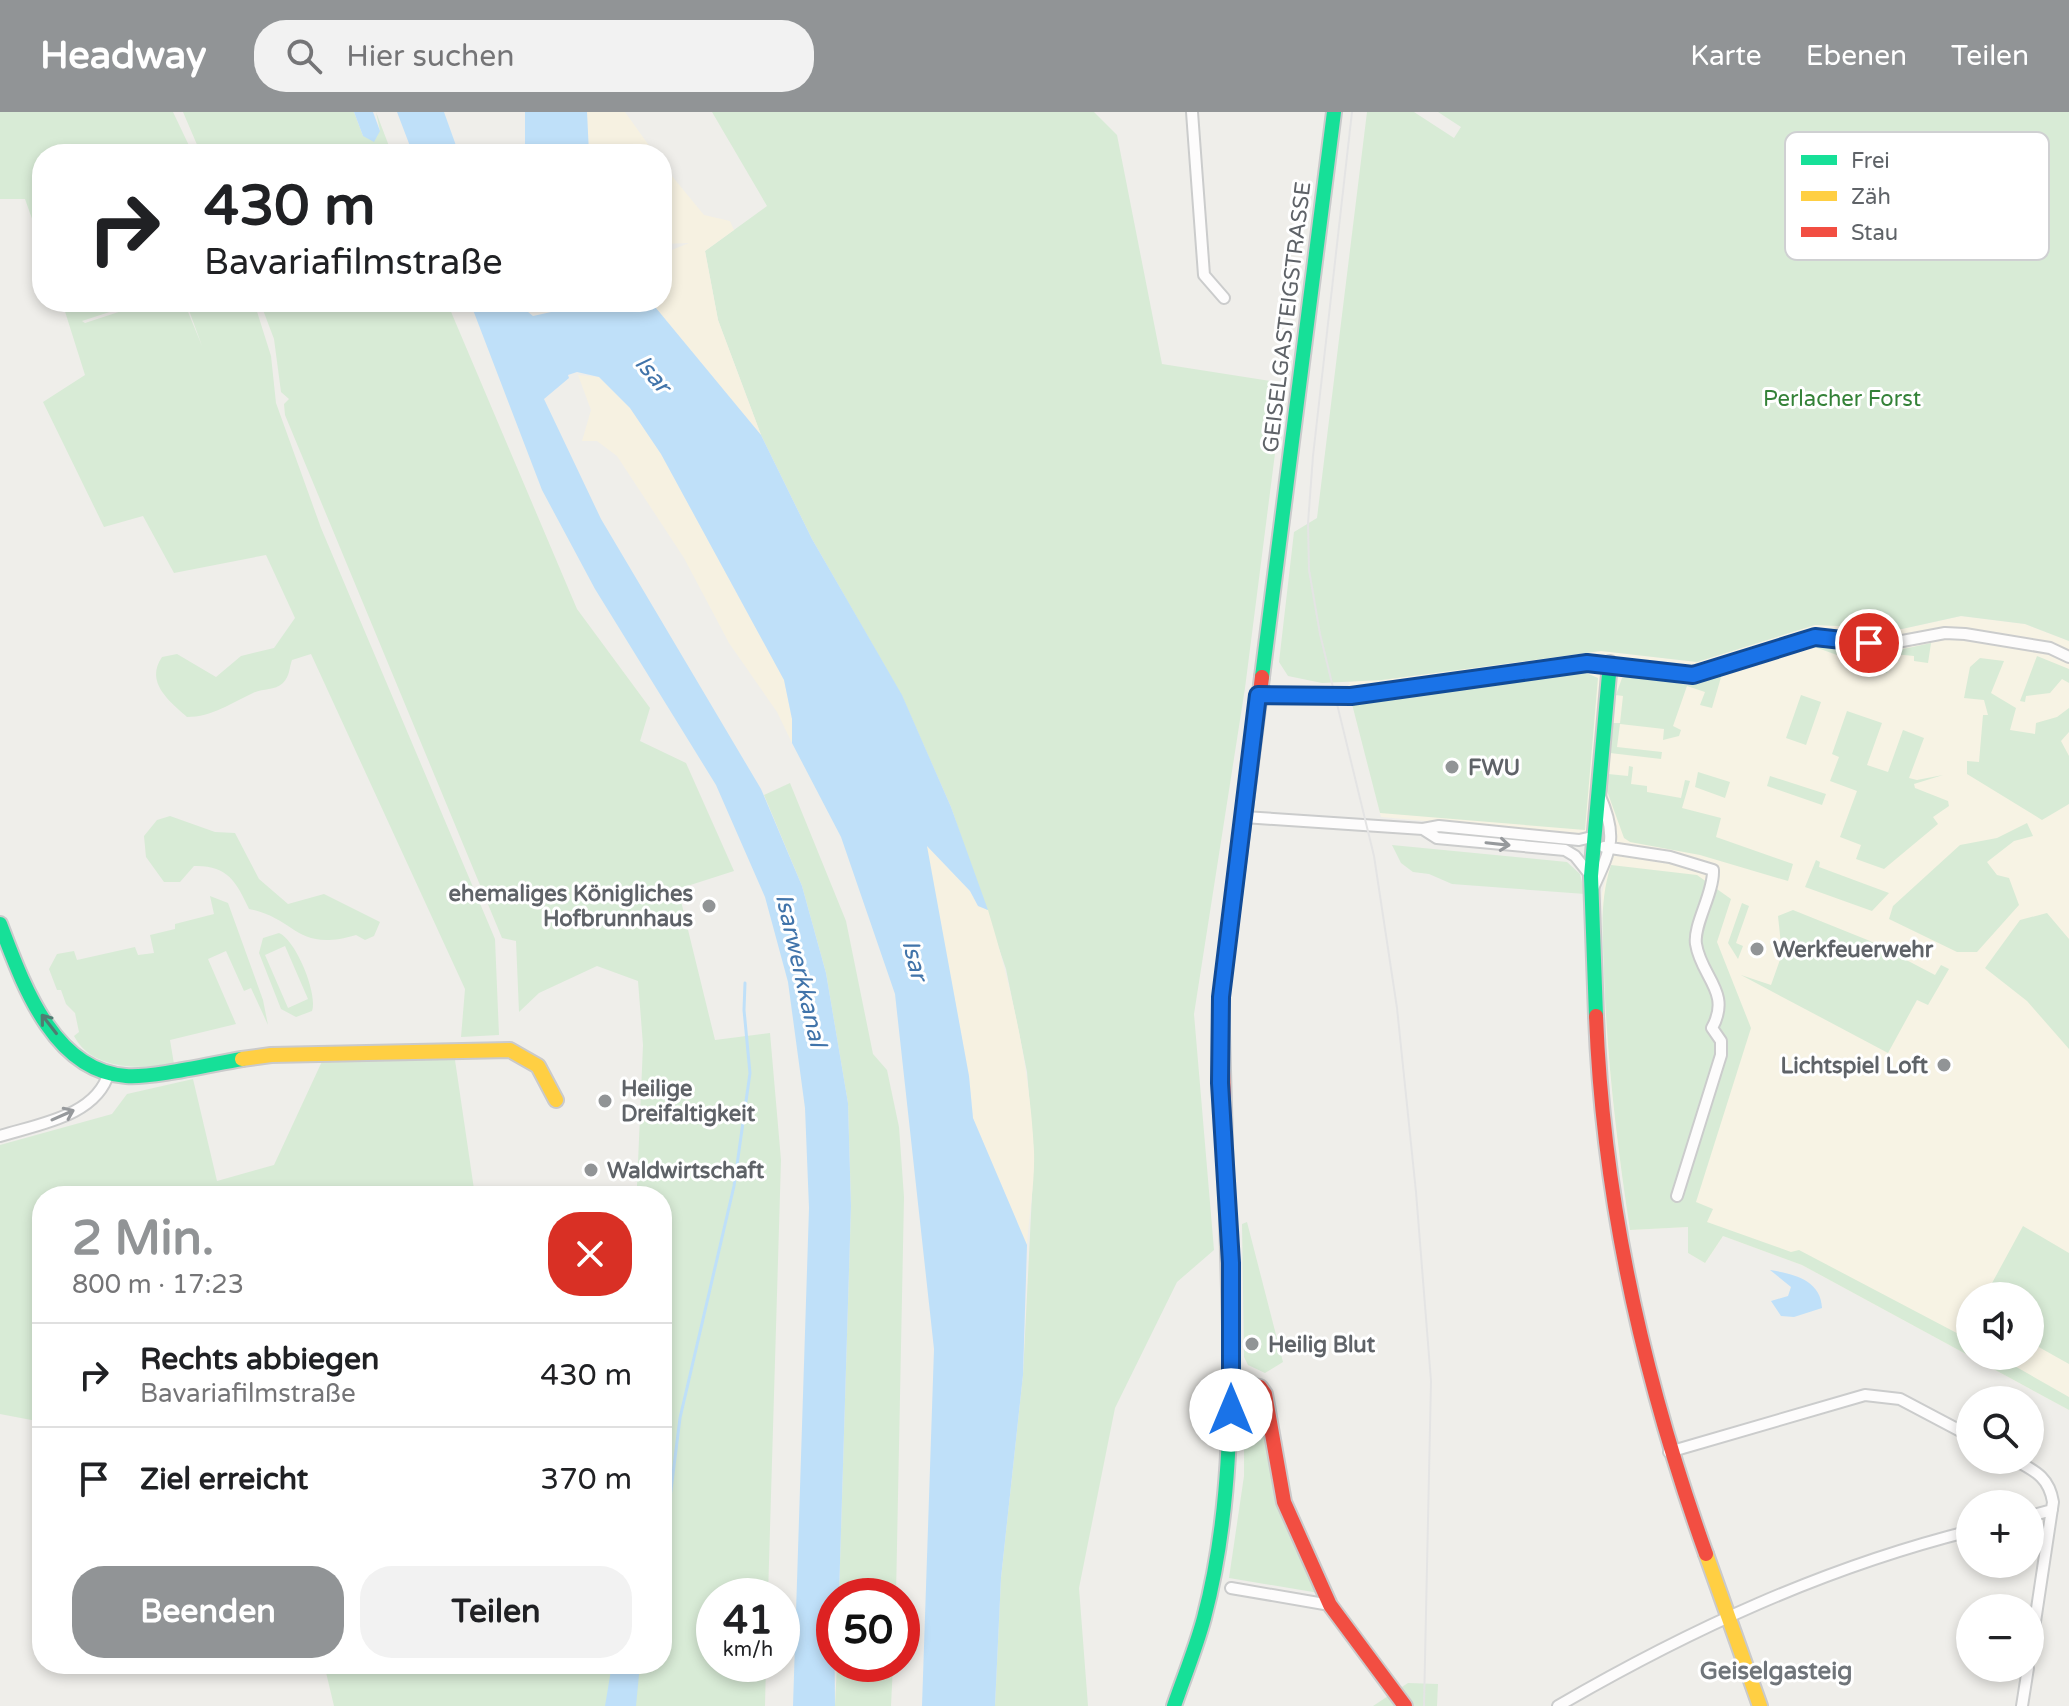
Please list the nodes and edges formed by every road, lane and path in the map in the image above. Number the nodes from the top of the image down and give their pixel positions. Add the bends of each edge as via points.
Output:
1 (1192, 112) edge
2 (1334, 112) edge
3 (1224, 298) dead end
4 (2069, 657) edge
5 (1610, 663) junction
6 (1258, 695) junction
7 (1597, 790) junction
8 (1595, 811) junction
9 (1243, 824) junction
10 (1423, 829) junction
11 (1592, 837) junction
12 (1607, 847) junction
13 (1591, 859) junction
14 (1591, 883) junction
15 (0, 924) edge
16 (109, 1072) junction
17 (556, 1100) dead end
18 (0, 1136) edge
19 (1677, 1196) dead end
20 (1231, 1382) junction
21 (1956, 1429) edge
22 (1669, 1452) junction
23 (2038, 1474) edge
24 (2052, 1510) junction
25 (2044, 1512) edge
26 (1956, 1535) edge
27 (1231, 1588) dead end
28 (2039, 1594) edge
29 (1330, 1605) junction
30 (1727, 1616) junction
31 (2026, 1682) edge
32 (1399, 1704) edge
33 (1174, 1706) edge
34 (1558, 1706) edge
35 (1760, 1706) edge
36 (2022, 1706) edge

1 - 3 street via 1204,275
2 - 6 street, GEISELGASTEIGSTRASSE
4 - 5 street via 2016,640 1945,633 1897,642 1815,637 1693,675
5 - 6 street via 1351,696
5 - 7 street
6 - 9 street, GEISELGASTEIGSTRASSE
7 - 8 street
7 - 12 street via 1613,834
8 - 11 street
8 - 12 street
9 - 10 street
9 - 20 street, GEISELGASTEIGSTRASSE via 1220,1038
10 - 11 street
10 -> 14 street via 1437,838 1565,850 1575,856
11 - 13 street
12 - 13 street
12 - 14 street
12 - 19 street via 1713,870 1695,943 1718,995 1720,1013 1712,1028 1721,1041 1721,1055
13 - 14 street
14 - 22 street via 1595,1026 1613,1189 1632,1307
16 -> 15 street via 74,1053 41,1014 13,963
16 - 17 street via 145,1076 302,1054 510,1050 538,1066
18 -> 16 street via 90,1103 104,1089
20 - 29 street via 1260,1387 1265,1394 1284,1502
20 - 33 street, GEISELGASTEIGSTRASSE via 1224,1532 1199,1639
21 - 22 street via 1900,1399 1865,1395
22 - 30 street
23 - 24 street via 2051,1486
24 - 25 street
24 - 28 street
26 - 30 street via 1850,1565
27 - 29 street
29 - 32 street
30 - 34 street
30 - 35 street
31 - 36 street

